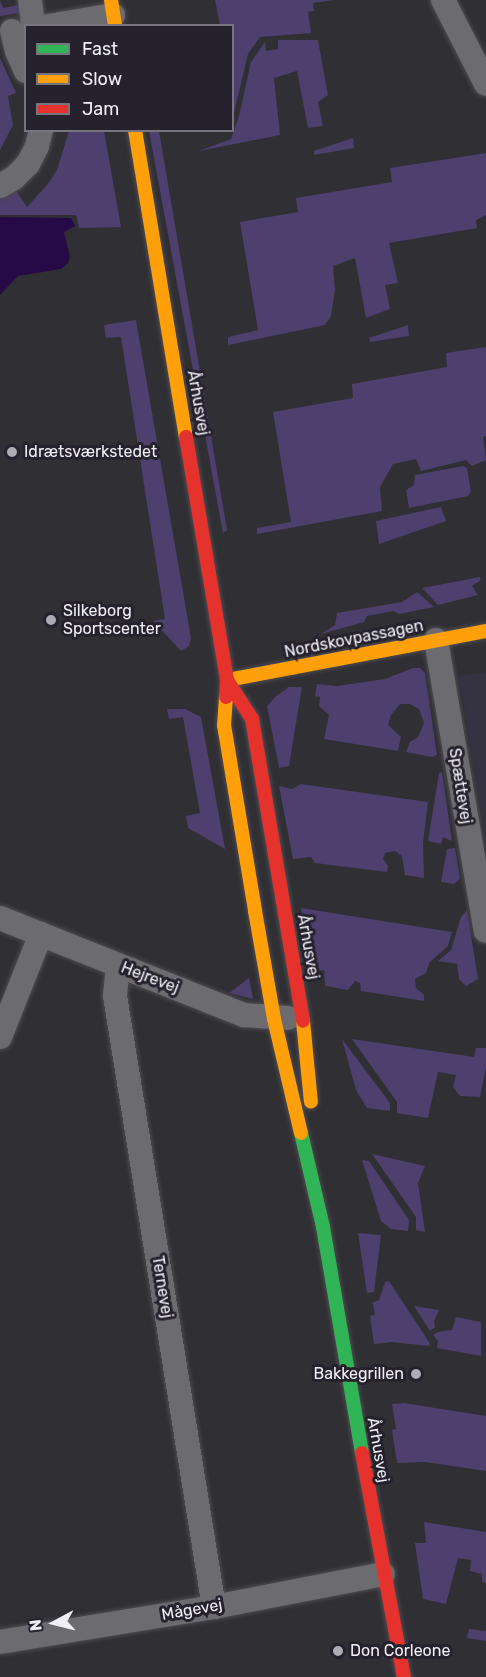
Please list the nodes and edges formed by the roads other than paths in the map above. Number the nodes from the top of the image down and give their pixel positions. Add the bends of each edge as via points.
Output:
1 (30, 0) edge
2 (443, 0) edge
3 (113, 14) edge
4 (59, 24) edge
5 (18, 29) edge
6 (24, 67) edge
7 (486, 84) edge
8 (40, 132) edge
9 (135, 132) edge
10 (0, 186) edge
11 (486, 631) edge
12 (436, 640) junction
13 (227, 680) junction
14 (0, 918) edge
15 (486, 931) edge
16 (41, 934) junction
17 (118, 966) junction
18 (303, 1017) junction
19 (274, 1019) junction
20 (0, 1037) edge
21 (323, 1227) junction
22 (383, 1574) junction
23 (214, 1607) junction
24 (0, 1642) edge
25 (404, 1677) edge

1 - 5 street
2 - 7 street
3 - 4 street
5 - 6 street via 17,51
8 - 10 street via 28,164
9 - 13 street, Århusvej
11 - 12 street, Nordskovpassagen
12 - 13 street, Nordskovpassagen
12 - 15 street, Spættevej
13 - 18 street, Århusvej via 252,719
13 - 19 street, Århusvej via 224,725
14 - 16 street, Hejrevej
16 - 17 street, Hejrevej
16 - 20 street
17 - 19 street, Hejrevej via 244,1015
17 - 23 street, Ternevej via 115,996
18 - 19 street, Hejrevej
18 - 21 street, Århusvej
19 - 21 street, Århusvej
21 - 22 street, Århusvej
22 - 23 street, Mågevej
22 - 25 street, Århusvej
23 - 24 street, Mågevej

